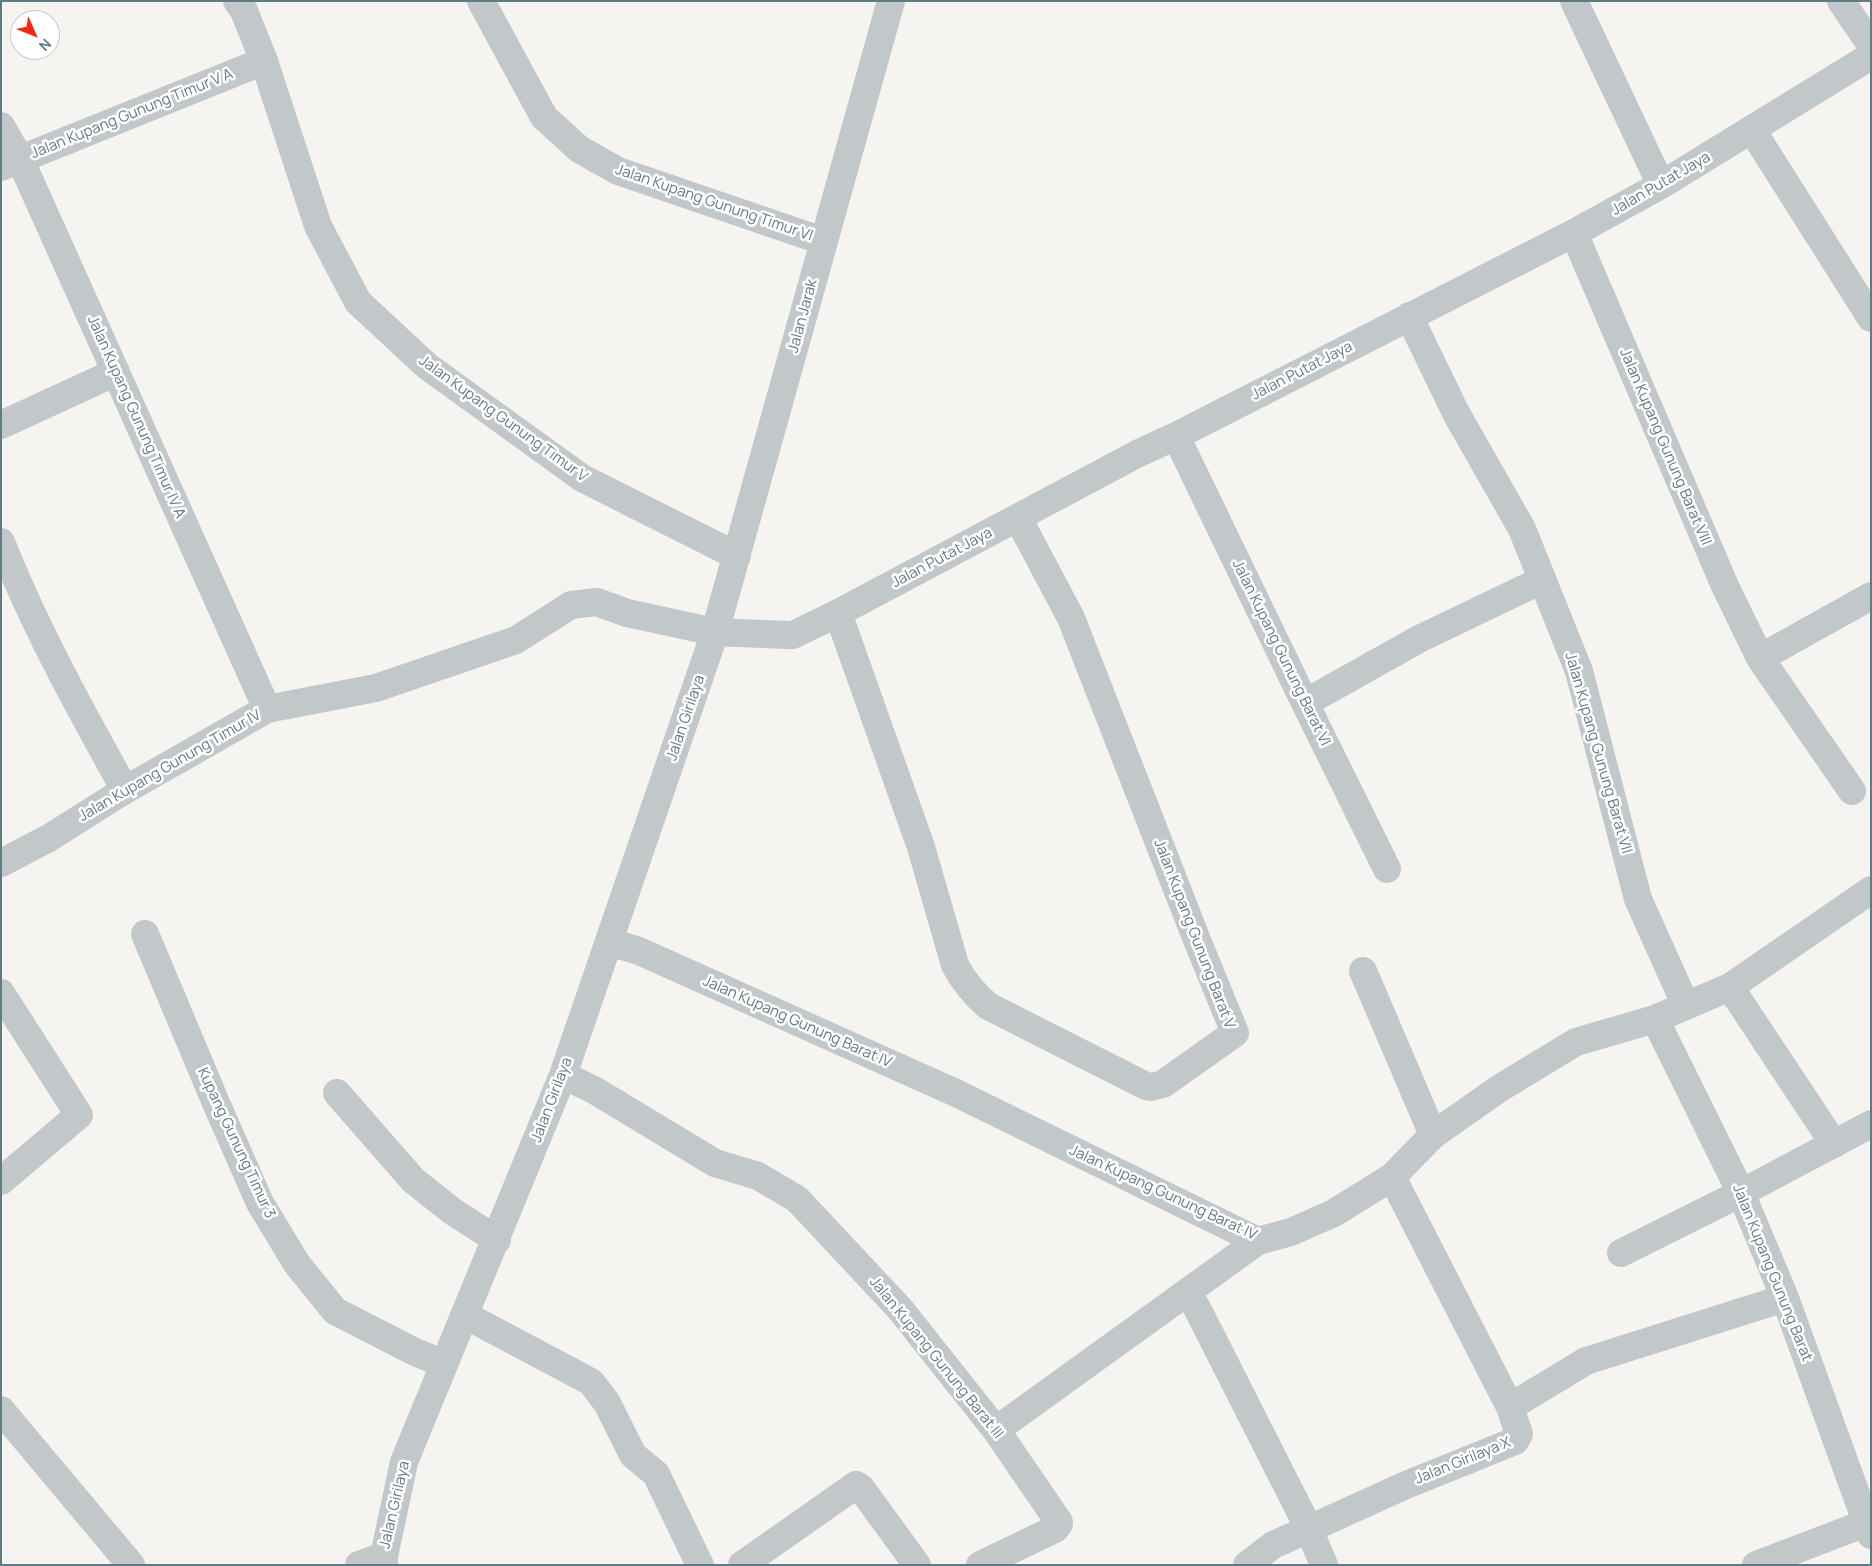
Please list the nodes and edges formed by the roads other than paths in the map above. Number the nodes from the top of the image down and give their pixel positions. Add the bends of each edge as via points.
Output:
1 (237, 1) edge
2 (481, 1) edge
3 (891, 1) edge
4 (1574, 1) edge
5 (1841, 1) edge
6 (1871, 45) edge
7 (1871, 56) edge
8 (264, 61) junction
9 (1, 126) edge
10 (1752, 130) junction
11 (11, 163) edge
12 (1661, 185) junction
13 (1574, 233) junction
14 (823, 241) junction
15 (1409, 316) junction
16 (1871, 318) edge
17 (116, 372) junction
18 (1, 426) edge
19 (1176, 436) junction
20 (1018, 518) junction
21 (1, 542) edge
22 (737, 556) junction
23 (1542, 580) junction
24 (1871, 596) edge
25 (838, 612) junction
26 (715, 632) junction
27 (1760, 658) junction
28 (1305, 703) junction
29 (267, 709) junction
30 (125, 790) junction
31 (1852, 790) dead end
32 (1, 863) edge
33 (1387, 869) dead end
34 (1871, 890) edge
35 (145, 934) dead end
36 (609, 942) junction
37 (1363, 970) dead end
38 (1730, 987) junction
39 (1, 992) edge
40 (1686, 1006) junction
41 (1655, 1019) junction
42 (564, 1075) junction
43 (336, 1093) dead end
44 (1871, 1124) edge
45 (1433, 1135) junction
46 (1834, 1144) junction
47 (1392, 1176) junction
48 (1, 1181) edge
49 (1741, 1193) junction
50 (496, 1240) junction
51 (1258, 1241) junction
52 (1621, 1253) dead end
53 (1785, 1298) junction
54 (1196, 1306) dead end
55 (465, 1315) junction
56 (444, 1364) junction
57 (1510, 1407) junction
58 (1, 1410) edge
59 (996, 1430) junction
60 (1869, 1526) edge
61 (1309, 1529) junction
62 (376, 1562) edge
63 (131, 1565) edge
64 (700, 1565) edge
65 (742, 1565) edge
66 (917, 1565) edge
67 (980, 1565) edge
68 (1247, 1565) edge
69 (1324, 1565) edge
70 (1756, 1565) edge

1 - 8 street, Jalan Kupang Gunung Timur V
2 - 14 street, Jalan Kupang Gunung Timur VI via 544,116 579,149 618,171
3 - 14 street, Jalan Jarak
4 - 12 street
5 - 6 street
7 - 10 street, Jalan Putat Jaya
8 - 11 street, Jalan Kupang Gunung Timur V A
8 - 22 street, Jalan Kupang Gunung Timur V via 318,226 358,302 427,366 582,478
9 - 11 street, Jalan Kupang Gunung Timur IV A
10 - 12 street, Jalan Putat Jaya
10 - 16 street
11 - 17 street, Jalan Kupang Gunung Timur IV A
12 - 13 street, Jalan Putat Jaya
13 - 15 street, Jalan Putat Jaya
13 - 27 street, Jalan Kupang Gunung Barat VIII via 1725,586
14 - 22 street, Jalan Jarak
15 - 19 street, Jalan Putat Jaya
15 - 23 street, Jalan Kupang Gunung Barat VII via 1456,413 1522,529
17 - 18 street
17 - 29 street, Jalan Kupang Gunung Timur IV A
19 - 20 street, Jalan Putat Jaya
19 - 28 street, Jalan Kupang Gunung Barat VI
20 - 25 street, Jalan Putat Jaya
20 - 25 street, Jalan Kupang Gunung Barat V via 1070,618 1235,1033 1162,1084 1152,1088 1146,1086 988,1006 964,981 955,965 921,847
21 - 30 street via 17,583 73,696
22 - 26 street, Jalan Jarak
23 - 28 street via 1419,638
23 - 40 street, Jalan Kupang Gunung Barat VII via 1579,671 1638,899
24 - 27 street
25 - 26 street, Jalan Putat Jaya via 793,634
26 - 29 street, Jalan Kupang Gunung Timur IV via 628,613 597,602 571,605 516,640 386,685
26 - 36 street, Jalan Girilaya
27 - 31 street, Jalan Kupang Gunung Barat VIII
28 - 33 street, Jalan Kupang Gunung Barat VI
29 - 30 street, Jalan Kupang Gunung Timur IV
30 - 32 street, Jalan Kupang Gunung Timur IV via 49,838
34 - 38 street, Jalan Kupang Gunung Barat IV
35 - 56 street, Kupang Gunung Timur 3 via 260,1203 297,1264 335,1312
36 - 42 street, Jalan Girilaya
36 - 51 street, Jalan Kupang Gunung Barat IV via 639,951 956,1093
37 - 45 street
38 - 40 street, Jalan Kupang Gunung Barat IV
38 - 46 street
39 - 48 street via 79,1115
40 - 41 street, Jalan Kupang Gunung Barat IV
41 - 45 street, Jalan Kupang Gunung Barat IV via 1576,1042 1500,1088
41 - 49 street, Jalan Kupang Gunung Barat
42 - 50 street, Jalan Girilaya
42 - 59 street, Jalan Kupang Gunung Barat III via 715,1163 758,1176 797,1199 900,1309
43 - 50 street via 413,1180
44 - 46 street
45 - 47 street, Jalan Kupang Gunung Barat IV
46 - 49 street
47 - 51 street, Jalan Kupang Gunung Barat IV via 1334,1213 1291,1232
47 - 57 street, Jalan Girilaya X
49 - 52 street
49 - 53 street, Jalan Kupang Gunung Barat
50 - 55 street, Jalan Girilaya
51 - 59 street
53 - 57 street via 1586,1361
53 - 60 street, Jalan Kupang Gunung Barat
54 - 61 street
55 - 56 street, Jalan Girilaya
55 - 64 street via 591,1382 607,1404 633,1455 656,1474
56 - 62 street, Jalan Girilaya via 404,1462
57 - 61 street, Jalan Girilaya X via 1519,1434 1515,1441
58 - 63 street
59 - 67 street, Jalan Kupang Gunung Barat III via 1059,1524 1055,1529
60 - 70 street
61 - 68 street, Jalan Girilaya X via 1273,1545
61 - 69 street
65 - 66 street via 856,1485

